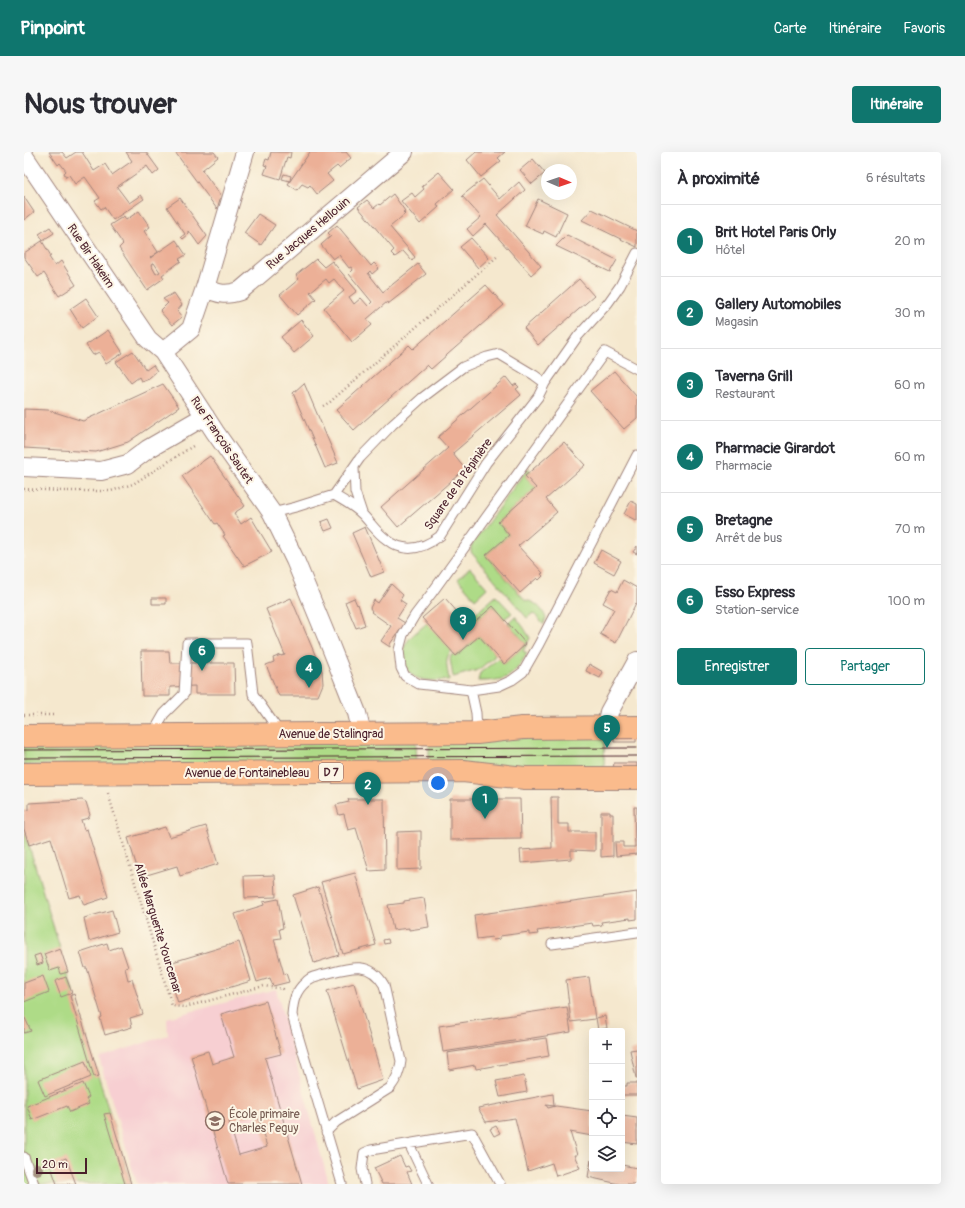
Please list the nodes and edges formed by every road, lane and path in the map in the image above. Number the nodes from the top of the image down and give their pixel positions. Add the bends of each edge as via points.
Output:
1 (245, 152) edge
2 (404, 152) edge
3 (24, 156) edge
4 (637, 253) edge
5 (499, 256) dead end
6 (205, 288) junction
7 (163, 352) junction
8 (637, 369) edge
9 (545, 383) junction
10 (323, 406) dead end
11 (205, 416) junction
12 (637, 455) edge
13 (24, 467) edge
14 (354, 468) junction
15 (334, 495) junction
16 (272, 513) junction
17 (362, 514) junction
18 (637, 661) edge
19 (471, 690) junction
20 (606, 727) junction
21 (637, 727) edge
22 (477, 733) junction
23 (362, 734) junction
24 (152, 735) junction
25 (282, 735) junction
26 (24, 736) edge
27 (102, 773) junction
28 (24, 774) edge
29 (637, 778) edge
30 (637, 932) edge
31 (552, 944) dead end
32 (293, 1006) junction
33 (326, 1132) junction
34 (409, 1144) junction
35 (24, 1157) edge
36 (34, 1184) edge
37 (342, 1184) edge
38 (365, 1184) edge
39 (428, 1184) edge
40 (500, 1184) edge

1 - 6 street
2 - 6 street, Rue Jacques Hellouin via 240,291 219,294
3 - 7 street, Rue Bir Hakeim via 148,339
4 - 9 lane, Square de la Pépinière via 608,303 578,336
5 - 10 path
6 - 7 street via 191,330
7 - 11 street, Rue François Sautet
8 - 19 lane via 605,352 403,635 399,650 401,668 405,676 419,684
9 - 14 lane via 499,354 476,361 463,367 422,398 369,448
9 - 17 lane, Square de la Pépinière via 538,397 486,463 440,536 429,544 416,548 402,548 393,544 384,539
11 - 13 street via 148,449 128,464 101,471
11 - 16 street, Rue François Sautet
12 - 19 lane via 523,672 499,686
14 - 15 lane
14 - 17 lane via 355,492
15 - 16 lane
15 - 17 lane, Square de la Pépinière via 354,506
16 - 23 street, Rue François Sautet via 325,632 357,713
18 - 20 street via 609,712
19 - 22 lane
20 - 21 main road, Avenue de Stalingrad
20 - 22 main road, Avenue de Stalingrad via 522,728
22 - 23 main road, Avenue de Stalingrad
23 - 25 main road, Avenue de Stalingrad
24 - 25 main road, Avenue de Stalingrad
24 - 25 lane via 164,714 184,694 187,643 247,643 253,694
24 - 26 main road, Avenue de Stalingrad
27 - 28 main road, Avenue de Fontainebleau / D 7
27 - 29 main road, Avenue de Fontainebleau / D 7 via 463,771 525,778
27 - 32 path, Allée Marguerite Yourcenar via 172,1006 185,1007 264,986 283,990
30 - 31 lane
32 - 33 lane via 292,1015
32 - 33 lane via 294,997 307,980 352,967 372,972 384,984 401,1061 400,1071 390,1088 336,1122
33 - 37 lane
34 - 38 lane via 364,1153 362,1169
34 - 39 lane
34 - 40 lane via 472,1133
35 - 36 lane

